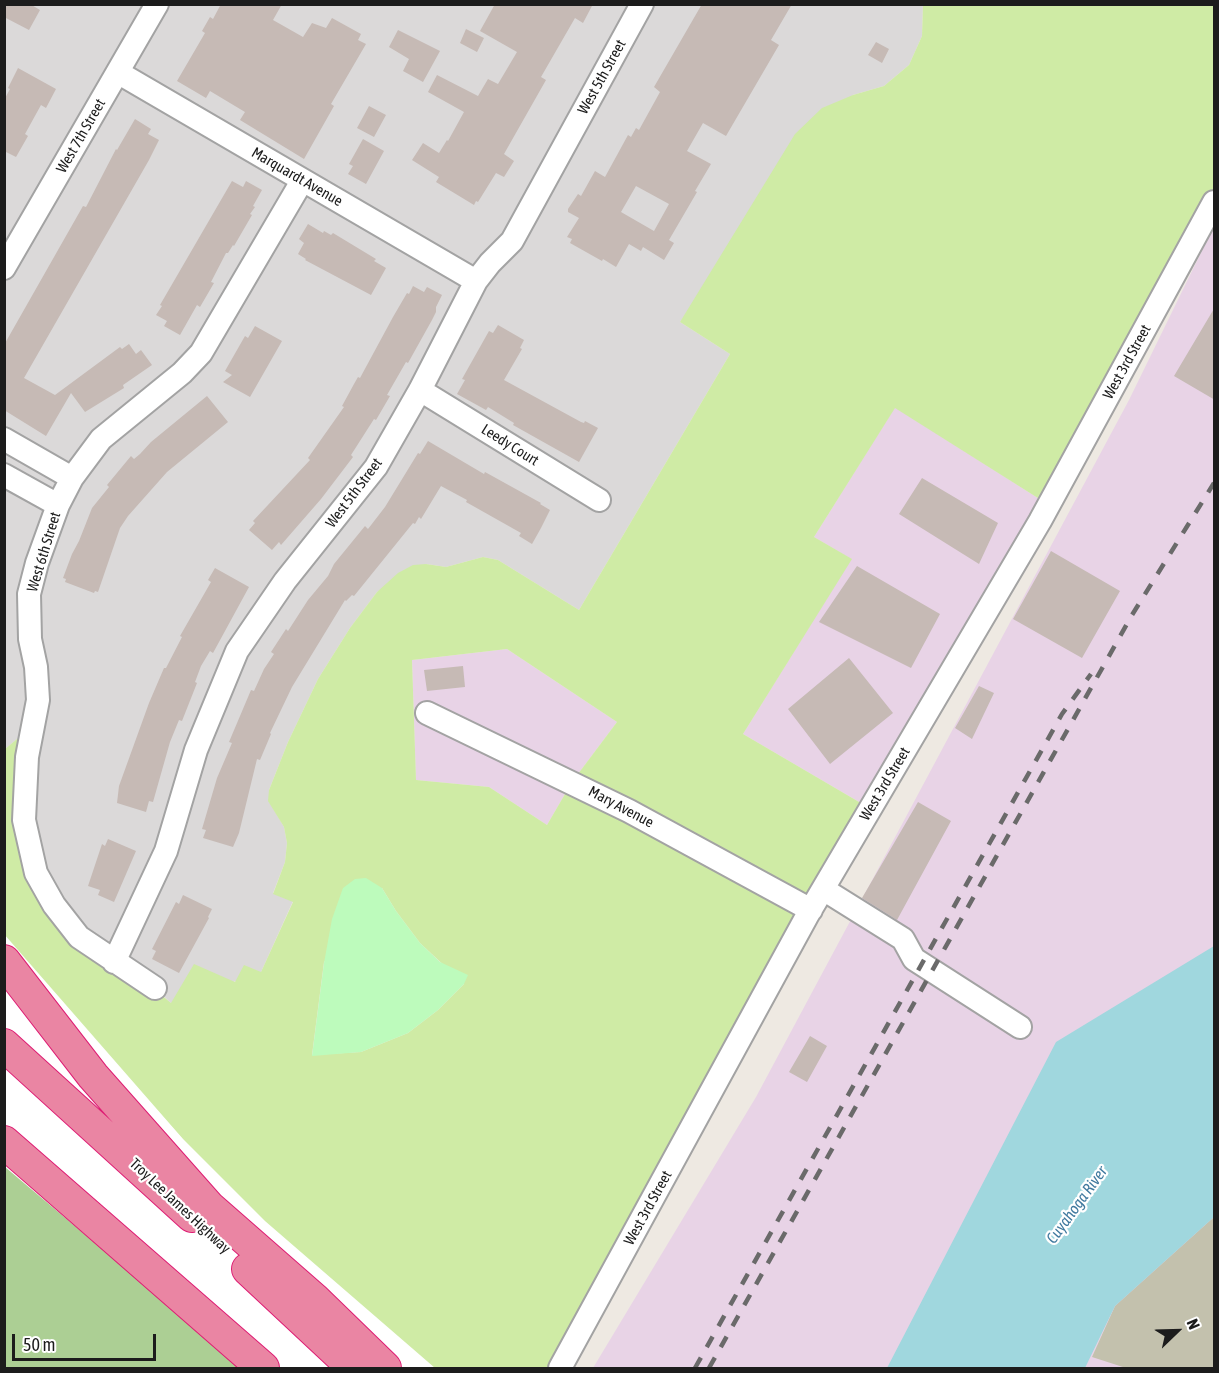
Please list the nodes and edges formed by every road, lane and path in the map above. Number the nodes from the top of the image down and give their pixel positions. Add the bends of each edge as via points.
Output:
1 (157, 4) edge
2 (642, 4) edge
3 (118, 73) junction
4 (302, 180) junction
5 (1215, 202) edge
6 (4, 268) edge
7 (476, 281) junction
8 (420, 390) junction
9 (4, 439) edge
10 (4, 475) edge
11 (72, 478) junction
12 (599, 500) dead end
13 (58, 505) junction
14 (428, 713) dead end
15 (823, 889) junction
16 (811, 910) junction
17 (4, 961) edge
18 (114, 962) junction
19 (155, 988) dead end
20 (1020, 1027) dead end
21 (4, 1045) edge
22 (4, 1142) edge
23 (263, 1368) edge
24 (354, 1368) edge
25 (385, 1368) edge
26 (560, 1368) edge

1 - 3 street, West 7th Street
2 - 7 street, West 5th Street via 512,241
3 - 4 street, Marquardt Avenue
3 - 6 street, West 7th Street
4 - 7 street, Marquardt Avenue
4 - 11 street, West 6th Street via 201,353 101,439
5 - 15 street, West 3rd Street via 1040,521
7 - 8 street, West 5th Street
8 - 12 street, Leedy Court
8 - 18 street, West 5th Street via 376,467 285,581 237,651 196,750 166,851
9 - 11 street
10 - 13 street
11 - 13 street, West 6th Street
13 - 18 street, West 6th Street via 29,594 38,700 27,757 24,820 36,873 54,905 79,937
14 - 16 street, Mary Avenue via 629,811
15 - 16 street, West 3rd Street
15 - 20 street via 903,939 914,959
16 - 26 street, West 3rd Street
17 - 25 highway via 93,1076 209,1207
18 - 19 street, West 6th Street
21 - 24 highway, Troy Lee James Highway
22 - 23 highway

